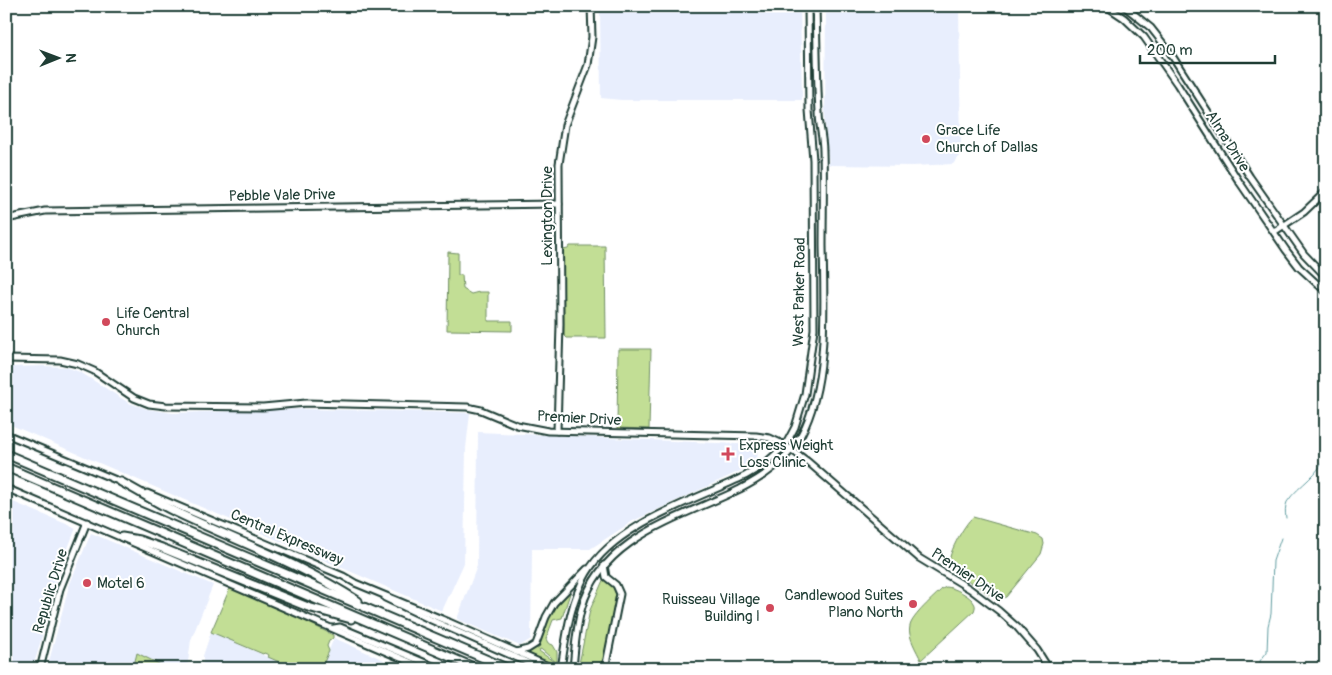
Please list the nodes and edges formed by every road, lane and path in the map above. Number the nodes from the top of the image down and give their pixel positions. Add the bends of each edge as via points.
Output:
1 (591, 6) edge
2 (808, 6) edge
3 (816, 6) edge
4 (1106, 6) edge
5 (1124, 6) edge
6 (808, 36) junction
7 (817, 37) junction
8 (808, 92) junction
9 (818, 93) junction
10 (813, 160) junction
11 (823, 162) junction
12 (1326, 190) edge
13 (559, 204) junction
14 (6, 219) edge
15 (1284, 226) junction
16 (1274, 232) junction
17 (1326, 277) edge
18 (1326, 292) edge
19 (6, 360) edge
20 (805, 394) junction
21 (814, 396) junction
22 (557, 431) junction
23 (7, 434) edge
24 (785, 445) junction
25 (792, 450) junction
26 (6, 454) edge
27 (6, 467) edge
28 (121, 482) junction
29 (6, 488) edge
30 (703, 495) junction
31 (707, 504) junction
32 (652, 518) junction
33 (87, 522) junction
34 (656, 527) junction
35 (122, 537) junction
36 (593, 564) junction
37 (604, 566) junction
38 (355, 583) junction
39 (373, 610) junction
40 (371, 624) junction
41 (333, 628) junction
42 (515, 652) junction
43 (40, 669) edge
44 (426, 669) edge
45 (440, 669) edge
46 (478, 669) edge
47 (509, 669) edge
48 (542, 669) edge
49 (555, 669) edge
50 (561, 669) edge
51 (573, 669) edge
52 (607, 669) edge
53 (1048, 669) edge

1 - 13 main road, Lexington Drive via 592,37 588,65 561,144
2 - 6 main road, West Parker Road
3 - 7 main road, West Parker Road
4 - 16 main road, Alma Drive via 1144,37
5 - 15 main road, Alma Drive via 1151,28 1169,50
6 - 7 main road
6 - 8 main road, West Parker Road
7 - 9 main road, West Parker Road
8 - 9 main road
8 - 10 main road, West Parker Road
9 - 11 main road, West Parker Road
10 - 11 main road
10 - 20 main road, West Parker Road via 814,321
11 - 21 main road, West Parker Road via 823,348
12 - 15 main road
13 - 14 main road, Pebble Vale Drive via 45,211
13 - 22 main road, Lexington Drive
15 - 16 main road
15 - 17 main road, Alma Drive
16 - 18 main road, Alma Drive via 1299,267
19 - 22 main road, Premier Drive via 60,360 78,364 134,398 158,406 467,407 517,425
20 - 21 main road
20 - 24 main road, West Parker Road via 795,427
21 - 25 main road, West Parker Road via 806,426
22 - 24 main road, Premier Drive via 764,436
23 - 28 main road, Central Expressway
24 - 25 main road, Premier Drive
24 - 30 main road, West Parker Road via 754,471
25 - 31 main road, West Parker Road via 764,476
25 - 53 main road, Premier Drive via 919,558 999,611 1022,632
26 - 39 highway
27 - 40 highway
28 - 38 main road, Central Expressway
28 - 39 highway via 180,514 330,582
29 - 33 main road
30 - 31 main road
30 - 32 main road, West Parker Road
31 - 34 main road, West Parker Road
32 - 34 main road
32 - 36 main road, West Parker Road via 611,544
33 - 35 main road
33 - 43 main road, Republic Drive via 62,584
34 - 37 main road, West Parker Road via 626,544
35 - 40 highway via 162,548 308,607
35 - 41 main road
36 - 42 main road via 554,603 536,644
36 - 50 main road, West Parker Road via 575,601
37 - 51 main road, West Parker Road via 582,606
37 - 52 main road via 606,577 616,584 620,594
38 - 42 main road, Central Expressway
38 - 48 main road via 414,613
39 - 47 highway
40 - 46 highway
41 - 44 main road
41 - 45 main road via 340,627
42 - 49 main road, Central Expressway

